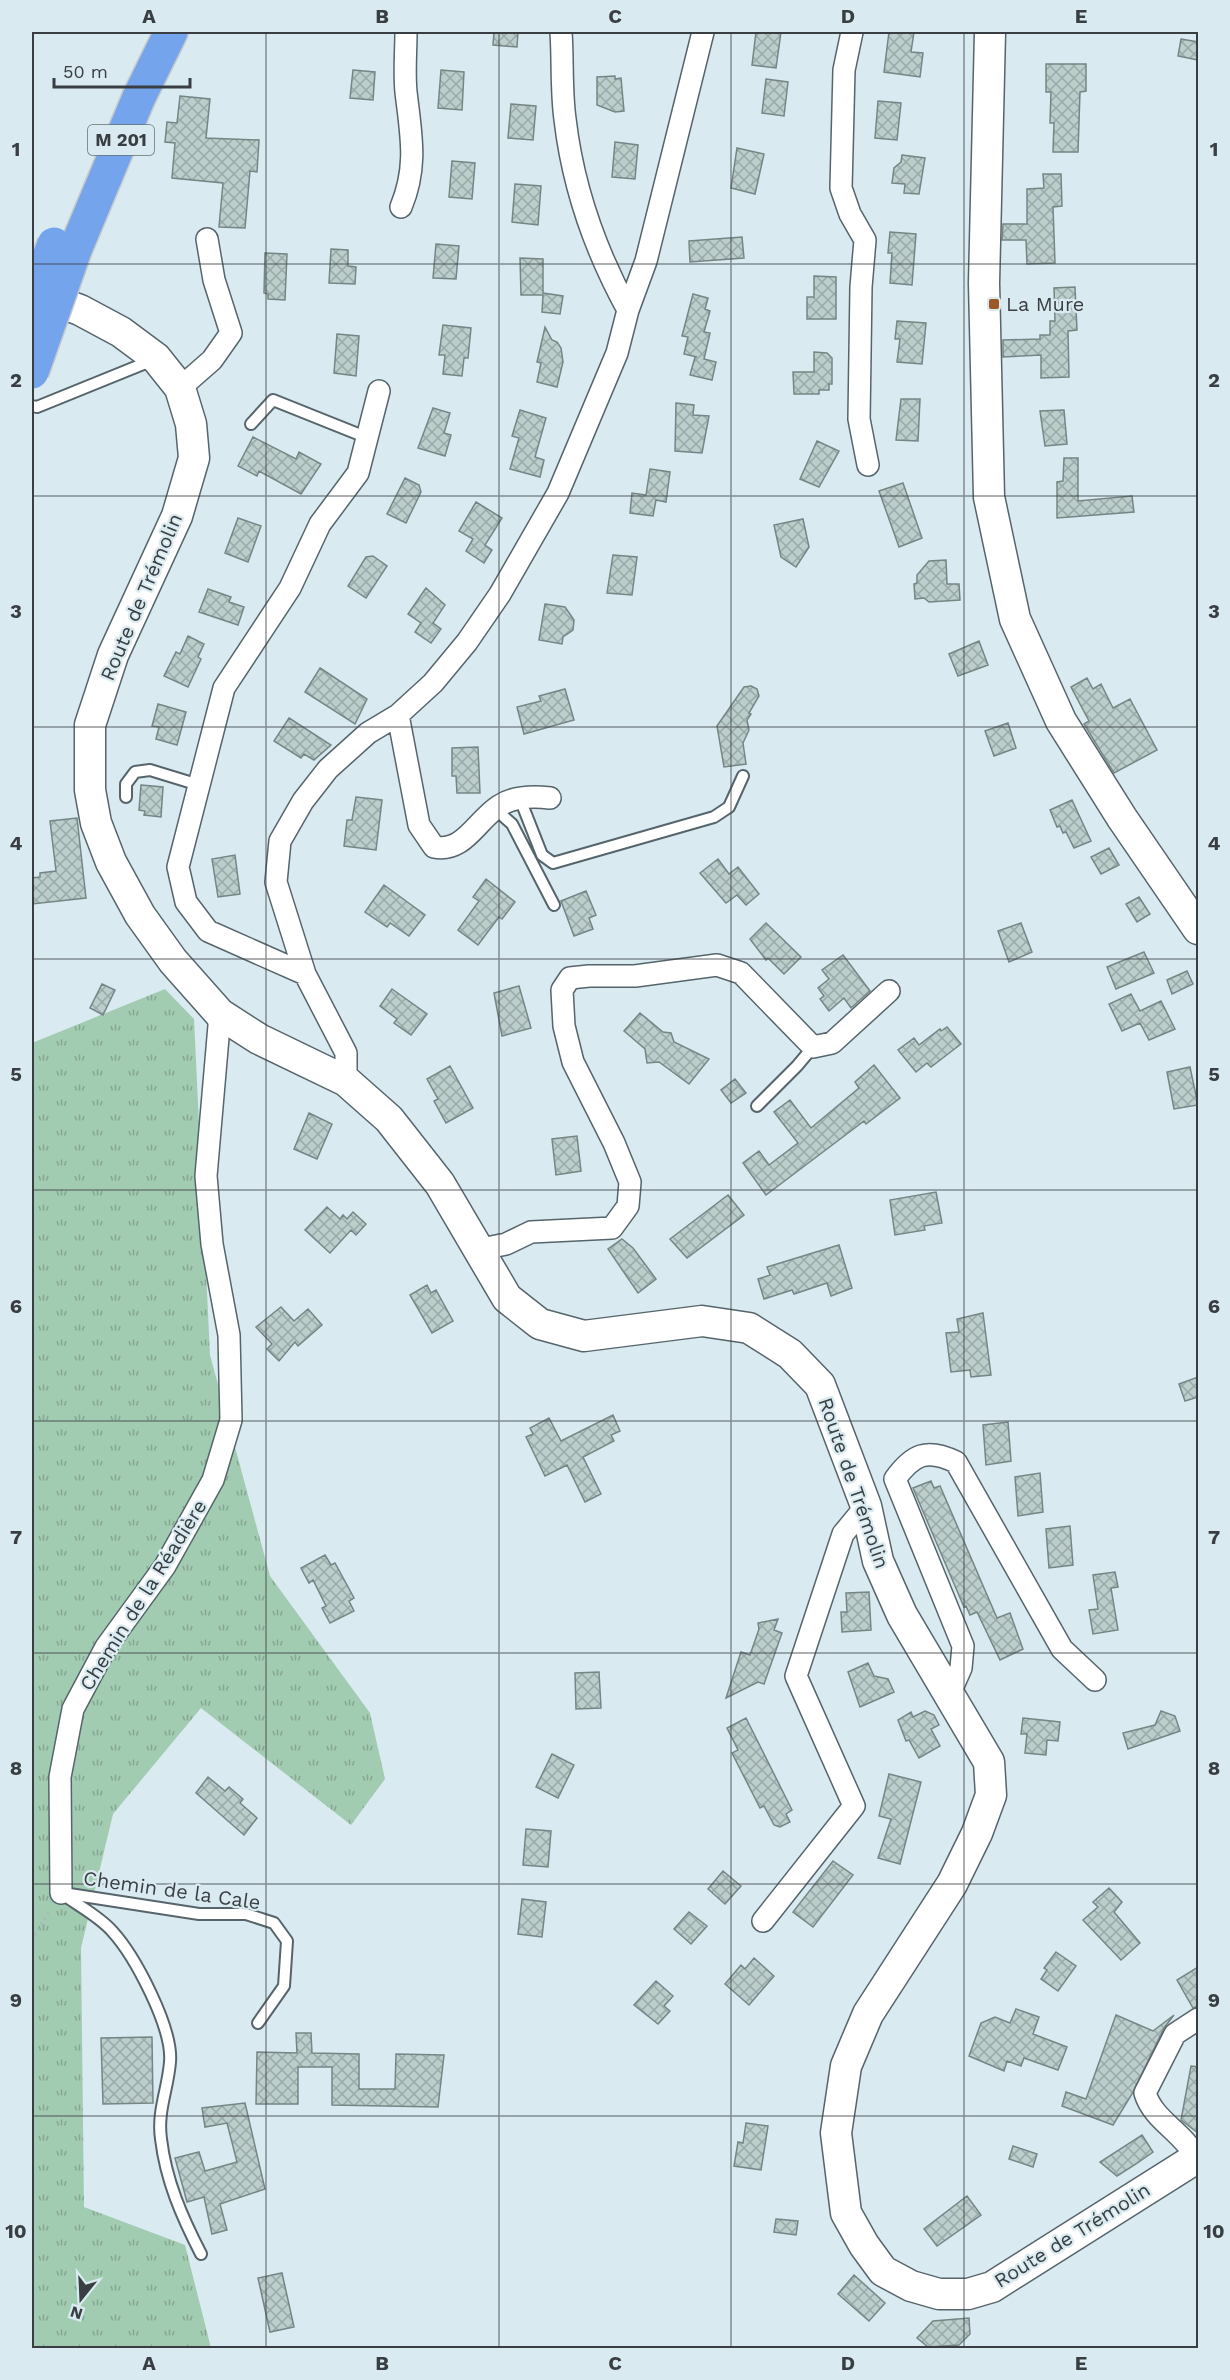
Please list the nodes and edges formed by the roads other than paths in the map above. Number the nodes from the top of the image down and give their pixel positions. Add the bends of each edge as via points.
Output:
1 (149, 32) edge
2 (171, 32) edge
3 (406, 32) edge
4 (561, 32) edge
5 (703, 32) edge
6 (852, 32) edge
7 (990, 32) edge
8 (401, 207) dead end
9 (207, 239) dead end
10 (65, 247) junction
11 (32, 292) edge
12 (32, 301) edge
13 (628, 310) junction
14 (156, 358) junction
15 (32, 372) edge
16 (180, 388) junction
17 (379, 391) dead end
18 (32, 406) edge
19 (251, 424) dead end
20 (368, 438) junction
21 (868, 465) dead end
22 (398, 715) junction
23 (743, 776) dead end
24 (199, 785) junction
25 (126, 797) dead end
26 (550, 798) dead end
27 (520, 799) junction
28 (495, 809) junction
29 (554, 905) dead end
30 (1198, 929) edge
31 (305, 974) junction
32 (889, 991) dead end
33 (220, 1014) junction
34 (813, 1047) junction
35 (346, 1081) junction
36 (757, 1106) dead end
37 (477, 1250) junction
38 (866, 1506) junction
39 (1095, 1680) dead end
40 (950, 1693) junction
41 (61, 1893) junction
42 (763, 1921) dead end
43 (1198, 2019) edge
44 (258, 2023) dead end
45 (1197, 2157) edge
46 (201, 2254) dead end

1 - 10 highway, M 201 via 127,75
2 - 10 highway, M 201
3 - 8 street via 406,91 413,136 411,184
4 - 13 street via 565,118 580,201 604,267
5 - 13 street via 646,261
6 - 21 street via 844,70 841,188 865,240 859,419
7 - 30 street via 984,283 989,497 1015,619 1061,721
9 - 16 street via 214,280 231,333 212,360
10 - 12 highway, M 201, bridge
10 - 15 highway, M 201, bridge
11 - 14 street, Route de Trémolin via 80,310 122,332
13 - 22 street via 617,353 558,493 500,594 467,642 433,683
14 - 16 street, Route de Trémolin
14 - 18 lane
16 - 33 street, Route de Trémolin via 191,424 194,459 177,516 112,655 90,725 90,790 96,824 111,862 140,915 173,961
17 - 20 street
19 - 20 lane via 273,400
20 - 24 street via 358,473 320,524 290,588 224,688
22 - 28 street via 419,825 434,847 447,849 459,844
22 - 31 street via 368,733 328,769 303,801 280,841 276,882
23 - 27 lane via 729,807 714,817 553,863 542,855
24 - 25 lane via 150,770 135,772 126,784
24 - 31 street via 178,867 186,902 207,931
26 - 27 street
27 - 28 street
28 - 29 lane via 512,824
31 - 35 street via 346,1053
32 - 34 street via 832,1043
33 - 35 street, Route de Trémolin via 259,1039
33 - 41 street, Chemin de la Réadière via 206,1176 212,1244 229,1335 231,1420 213,1480 165,1566 106,1647 74,1709 60,1777
34 - 36 lane
34 - 37 street via 741,973 717,965 635,976 570,978 562,990 566,1035 573,1062 630,1182 628,1206 612,1228 531,1232 506,1244
35 - 37 street, Route de Trémolin via 388,1119 440,1184
37 - 38 street, Route de Trémolin via 507,1298 540,1324 584,1336 702,1321 749,1328 790,1354 820,1385
38 - 40 street, Route de Trémolin via 878,1561 902,1615
38 - 42 street via 843,1534 796,1676 854,1806
39 - 40 street via 1062,1649 956,1462 944,1455 928,1454 908,1461 895,1479 963,1646 961,1668
40 - 45 street, Route de Trémolin via 989,1762 990,1795 952,1884 868,2014 846,2066 836,2133 846,2213 883,2271 911,2286 939,2294 968,2294 992,2287
41 - 44 lane, Chemin de la Cale via 199,1914 246,1914 274,1923 287,1941 284,1986
41 - 46 lane via 111,1929 159,2007 170,2061 161,2100 160,2138 174,2199
43 - 45 street via 1175,2034 1145,2093 1149,2106 1189,2144

